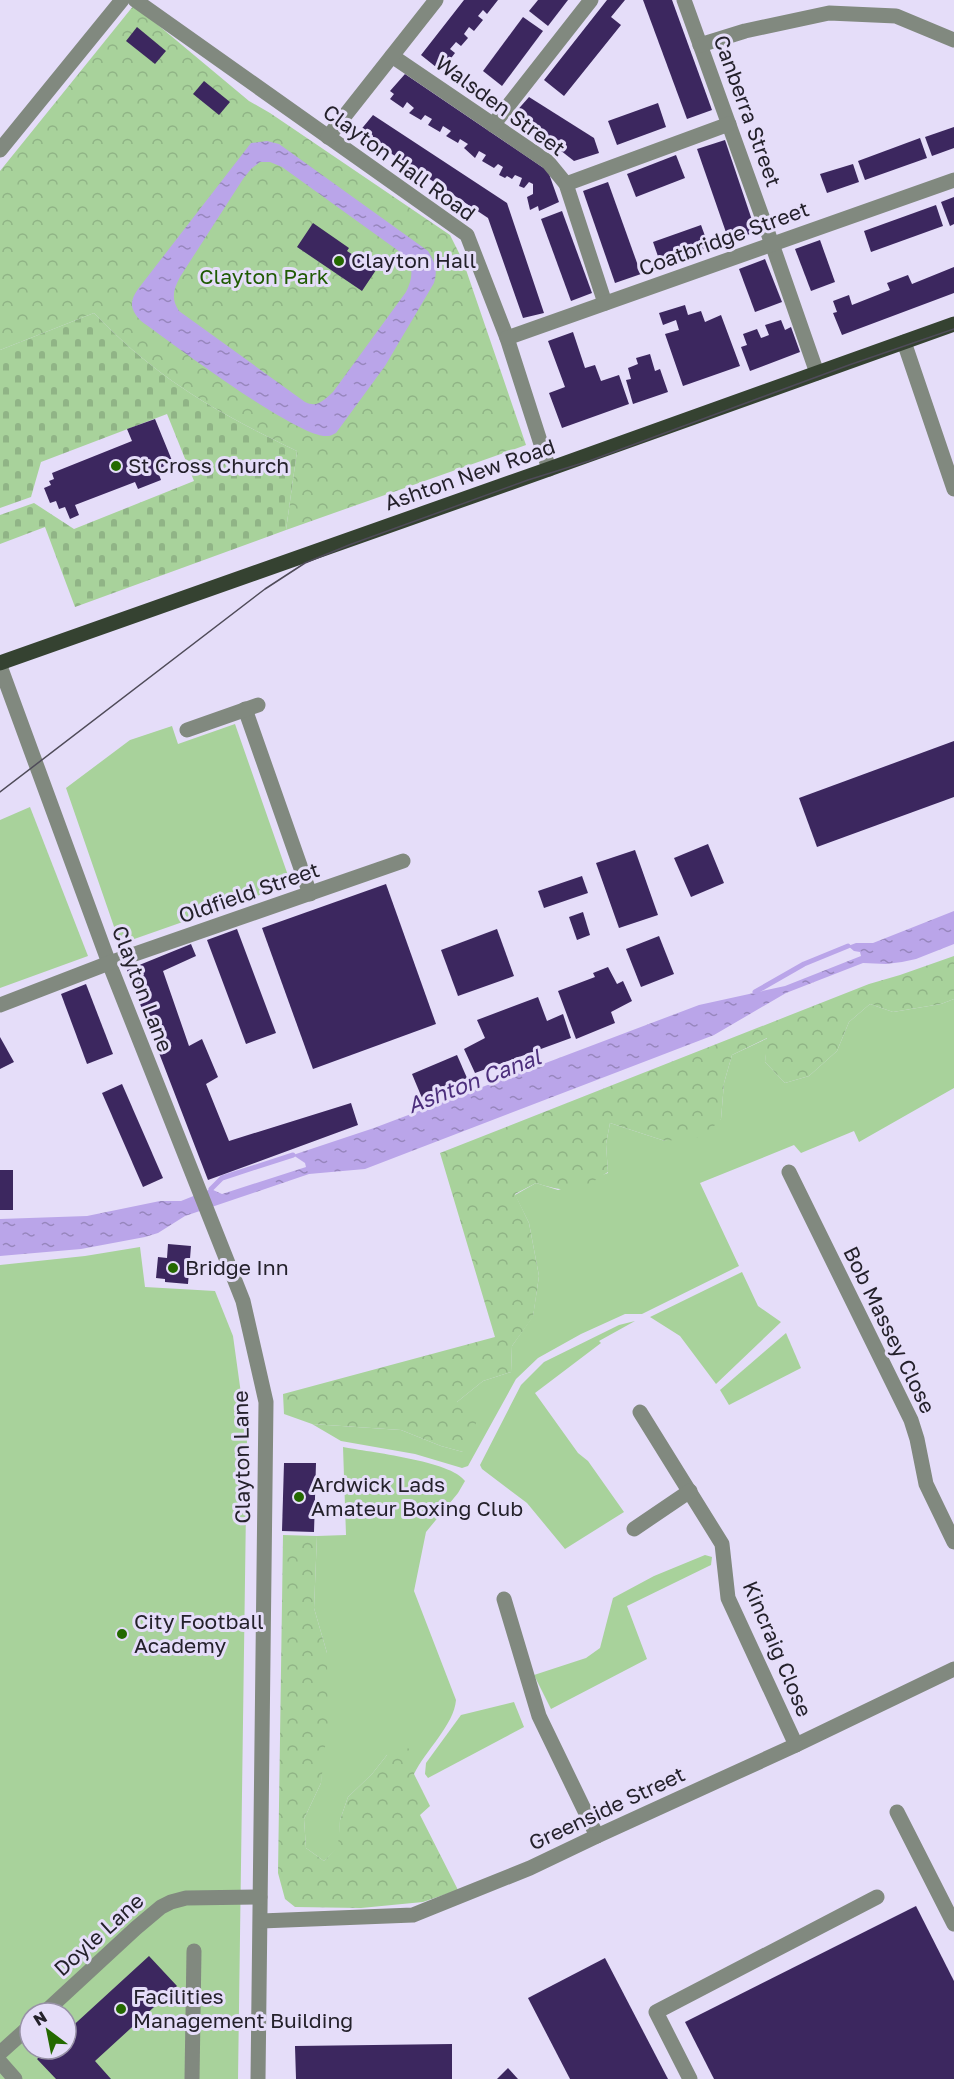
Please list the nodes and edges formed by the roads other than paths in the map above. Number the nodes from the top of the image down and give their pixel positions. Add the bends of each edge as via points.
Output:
1 (122, 0) edge
2 (135, 0) edge
3 (436, 0) edge
4 (591, 0) edge
5 (684, 0) edge
6 (954, 40) edge
7 (700, 45) junction
8 (392, 56) junction
9 (493, 124) junction
10 (729, 124) junction
11 (328, 137) junction
12 (0, 150) edge
13 (954, 180) edge
14 (567, 184) junction
15 (772, 244) junction
16 (605, 303) junction
17 (954, 324) edge
18 (507, 338) junction
19 (904, 342) junction
20 (816, 373) junction
21 (549, 470) junction
22 (954, 489) edge
23 (0, 665) edge
24 (187, 730) dead end
25 (403, 861) dead end
26 (310, 894) junction
27 (109, 963) junction
28 (0, 1005) edge
29 (789, 1172) dead end
30 (640, 1412) dead end
31 (690, 1491) junction
32 (634, 1529) dead end
33 (954, 1542) edge
34 (504, 1599) dead end
35 (954, 1669) edge
36 (796, 1745) junction
37 (897, 1812) dead end
38 (597, 1836) junction
39 (261, 1897) junction
40 (877, 1897) dead end
41 (261, 1921) junction
42 (954, 1924) edge
43 (194, 1951) dead end
44 (57, 2001) edge
45 (18, 2037) edge
46 (0, 2053) edge
47 (0, 2062) edge
48 (15, 2079) edge
49 (192, 2079) edge
50 (258, 2079) edge
51 (690, 2079) edge

1 - 12 street
2 - 11 street, Clayton Hall Road
3 - 8 street
4 - 9 street
5 - 7 street, Canberra Street
6 - 7 street via 896,16 830,13
7 - 10 street, Canberra Street
8 - 9 street, Walsden Street
8 - 11 street
9 - 14 street, Walsden Street via 548,162
10 - 14 street
10 - 15 street, Canberra Street
11 - 18 street, Clayton Hall Road via 467,235
13 - 15 street, Coatbridge Street
14 - 16 street, Walsden Street
15 - 16 street, Coatbridge Street
15 - 20 street, Canberra Street
16 - 18 street, Coatbridge Street
17 - 19 main road, Ashton New Road
18 - 21 street, Clayton Hall Road
19 - 20 main road, Ashton New Road
19 - 22 street
20 - 21 main road, Ashton New Road
21 - 23 main road, Ashton New Road
23 - 27 street, Clayton Lane
24 - 26 street via 251,707
25 - 26 street, Oldfield Street
26 - 27 street, Oldfield Street
27 - 28 street, Oldfield Street
27 - 39 street, Clayton Lane via 243,1301 266,1402
29 - 33 street, Bob Massey Close via 911,1420 926,1484
30 - 31 street, Kincraig Close
31 - 32 street
31 - 36 street, Kincraig Close via 722,1544 728,1599
34 - 38 street via 539,1716
35 - 36 street, Greenside Street
36 - 38 street, Greenside Street
37 - 42 street
38 - 41 street, Greenside Street via 413,1915
39 - 41 street, Clayton Lane
39 - 44 street, Doyle Lane via 186,1898 171,1902 142,1923
40 - 51 street via 656,2012
41 - 50 street, Clayton Lane
43 - 49 street
45 - 46 street
47 - 48 street

